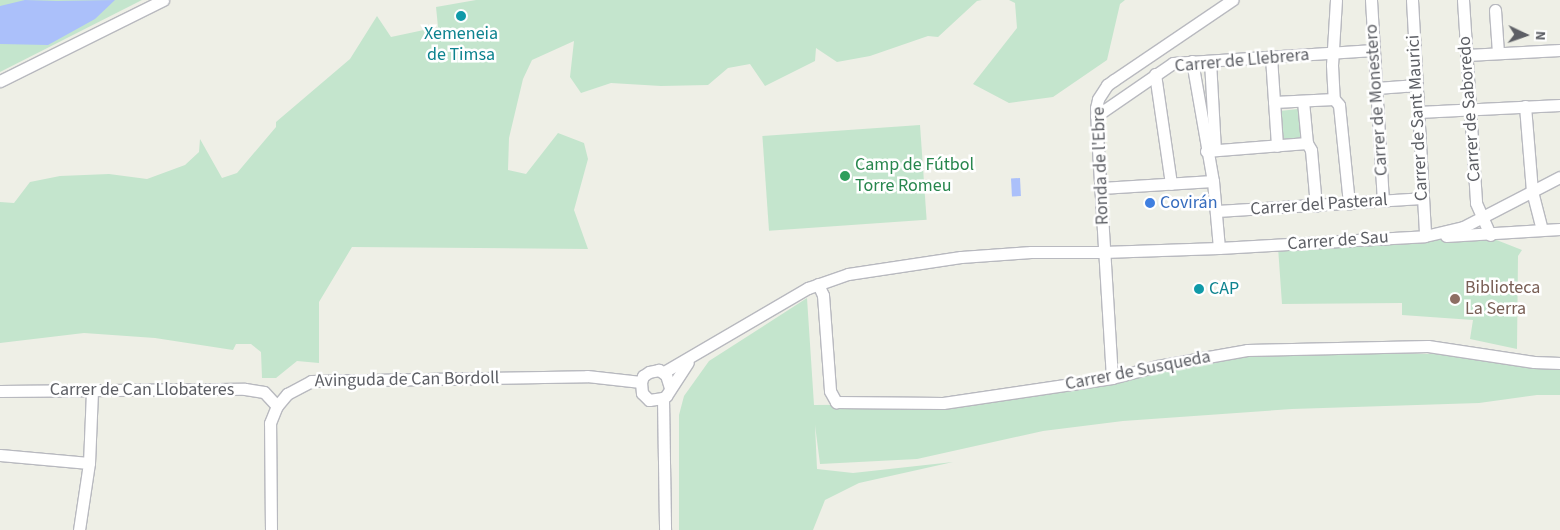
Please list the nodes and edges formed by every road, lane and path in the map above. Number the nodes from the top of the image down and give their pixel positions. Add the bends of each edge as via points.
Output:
1 (163, 0) edge
2 (1232, 0) edge
3 (1336, 0) edge
4 (1371, 0) edge
5 (1412, 0) edge
6 (1464, 0) edge
7 (1496, 10) dead end
8 (1374, 50) junction
9 (1560, 50) edge
10 (1498, 53) junction
11 (1334, 54) junction
12 (1467, 55) junction
13 (1271, 57) junction
14 (1192, 61) junction
15 (1210, 61) junction
16 (1155, 74) junction
17 (0, 81) edge
18 (1417, 86) junction
19 (1376, 88) junction
20 (1334, 98) junction
21 (1303, 101) junction
22 (1274, 102) junction
23 (1560, 104) edge
24 (1525, 106) junction
25 (1470, 108) junction
26 (1418, 112) junction
27 (1096, 116) junction
28 (1307, 143) junction
29 (1276, 146) junction
30 (1210, 150) junction
31 (1560, 177) edge
32 (1213, 181) junction
33 (1171, 184) junction
34 (1100, 188) junction
35 (1532, 191) junction
36 (1422, 198) junction
37 (1383, 201) junction
38 (1349, 203) junction
39 (1316, 206) junction
40 (1217, 211) junction
41 (1483, 216) junction
42 (1560, 229) edge
43 (1542, 230) junction
44 (1490, 235) junction
45 (1425, 236) junction
46 (1219, 248) junction
47 (1104, 252) junction
48 (818, 284) junction
49 (690, 358) junction
50 (1560, 363) edge
51 (664, 372) junction
52 (1112, 378) junction
53 (641, 382) junction
54 (670, 388) junction
55 (0, 391) edge
56 (92, 391) junction
57 (663, 398) junction
58 (278, 406) junction
59 (0, 455) edge
60 (89, 463) junction
61 (79, 530) edge
62 (271, 530) edge
63 (665, 530) edge

1 - 17 street
2 - 27 street, Ronda de l'Ebre via 1107,85 1098,100
3 - 11 street
4 - 8 street, Carrer de Monestero
5 - 18 street, Carrer de Sant Maurici
6 - 12 street, Carrer de Saboredo
7 - 10 street
8 - 11 street, Carrer de Llebrera
8 - 19 street, Carrer de Monestero
9 - 10 street
10 - 12 street
11 - 13 street, Carrer de Llebrera
11 - 20 street
12 - 25 street, Carrer de Saboredo
13 - 15 street, Carrer de Llebrera
13 - 22 street
14 - 15 street, Carrer de Llebrera
14 - 16 street, Carrer de Llebrera via 1173,63
14 - 30 street
15 - 30 street
16 - 27 street, Carrer de Llebrera
16 - 33 street
18 - 19 street
18 - 26 street, Carrer de Sant Maurici
19 - 37 street, Carrer de Monestero
20 - 21 street
20 - 38 street via 1339,106
21 - 22 street
21 - 28 street
22 - 29 street
23 - 24 street
24 - 25 street
24 - 35 street
25 - 26 street
25 - 41 street, Carrer de Saboredo via 1476,203
26 - 36 street, Carrer de Sant Maurici
27 - 34 street, Ronda de l'Ebre
28 - 29 street
28 - 39 street via 1311,150
29 - 30 street
30 - 32 street
31 - 35 street, Carrer de Sau
32 - 33 street
32 - 40 street
33 - 34 street
34 - 47 street, Ronda de l'Ebre
35 - 41 street, Carrer de Sau
35 - 43 street
36 - 37 street, Carrer del Pasteral
36 - 45 street, Carrer de Sant Maurici
37 - 38 street, Carrer del Pasteral
38 - 39 street, Carrer del Pasteral
39 - 40 street, Carrer del Pasteral
40 - 46 street
41 - 44 street, Carrer de Saboredo
41 - 45 street, Carrer de Sau via 1463,227
42 - 43 street
43 - 44 street
44 - 45 street
45 - 46 street, Carrer de Sau
46 - 47 street, Carrer de Sau
47 - 48 street via 1031,252 961,257 874,269
47 - 52 street, Ronda de l'Ebre
48 - 49 street
48 - 52 street, Carrer de Susqueda via 823,295 830,391 836,402 943,402
49 - 51 street
49 - 54 street
50 - 52 street, Carrer de Susqueda via 1428,346 1247,350
51 - 53 street via 649,372
51 - 54 street via 669,378
53 - 57 street via 642,393 649,400
53 - 58 street, Avinguda de Can Bordoll via 587,376 311,381 287,394
54 - 57 street
55 - 56 street, Carrer de Can Llobateres
56 - 58 street, Carrer de Can Llobateres via 245,389 264,392
56 - 60 street
57 - 63 street
58 - 62 street, Avinguda de Can Bordoll via 270,423
59 - 60 street
60 - 61 street

